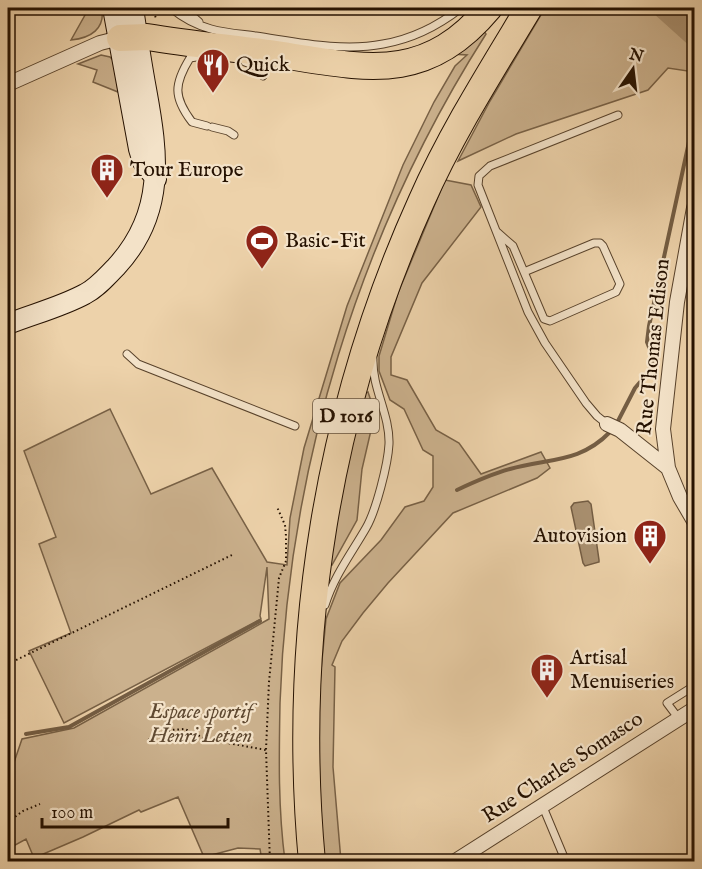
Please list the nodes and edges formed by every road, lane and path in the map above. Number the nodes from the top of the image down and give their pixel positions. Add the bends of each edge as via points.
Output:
1 (113, 8) edge
2 (133, 8) edge
3 (171, 8) edge
4 (183, 8) edge
5 (461, 8) edge
6 (489, 8) edge
7 (510, 8) edge
8 (529, 8) edge
9 (203, 27) junction
10 (129, 37) junction
11 (207, 56) dead end
12 (239, 61) dead end
13 (263, 76) dead end
14 (8, 84) edge
15 (618, 116) dead end
16 (234, 135) dead end
17 (694, 208) edge
18 (496, 232) junction
19 (524, 272) junction
20 (386, 286) junction
21 (8, 320) edge
22 (127, 354) dead end
23 (607, 424) joint
24 (295, 426) dead end
25 (668, 468) junction
26 (277, 507) dead end
27 (694, 521) edge
28 (232, 555) dead end
29 (323, 613) dead end
30 (319, 631) dead end
31 (8, 664) edge
32 (694, 686) edge
33 (694, 709) edge
34 (306, 711) junction
35 (679, 719) junction
36 (148, 740) dead end
37 (266, 750) junction
38 (40, 804) dead end
39 (543, 807) junction
40 (8, 822) edge
41 (270, 861) edge
42 (296, 861) edge
43 (312, 861) edge
44 (454, 861) edge
45 (566, 861) edge

1 - 10 street
2 - 10 street
3 - 9 lane
4 - 9 lane
5 - 9 lane via 413,36 364,47 307,43
6 - 10 highway via 466,32 443,48 418,60 390,66 353,66
7 - 42 highway, D 1016 via 452,105 401,207 360,312 331,412 306,531 293,643 290,749
8 - 20 highway, D 1016 via 444,155
10 - 14 street via 100,43
10 - 21 street via 154,133 156,179 148,214 121,261 101,282 77,298
11 - 16 lane via 190,58 177,99 192,122
12 - 13 lane via 258,67
15 - 18 lane via 484,171 478,185
17 - 25 street, Rue Thomas Edison via 677,302 663,417
18 - 19 lane via 513,246
18 - 23 lane via 518,294 545,344 586,403
19 - 19 lane via 544,319 550,321 616,292 620,284 600,243
20 - 29 lane via 373,369 387,429 387,454 368,524 334,580
20 - 34 highway, D 1016 via 363,354 327,503 310,627
22 - 24 lane via 138,364
23 - 25 street
25 - 27 street, Rue Thomas Edison
26 - 37 path via 285,525 286,561 279,578
28 - 31 path
30 - 34 lane
32 - 35 lane via 668,704
33 - 35 street, Rue Charles Somasco
34 - 43 highway, D 1016
35 - 39 street, Rue Charles Somasco
36 - 37 path via 171,730 185,729 206,739
37 - 41 path
38 - 40 path
39 - 44 street, Rue Charles Somasco
39 - 45 lane

